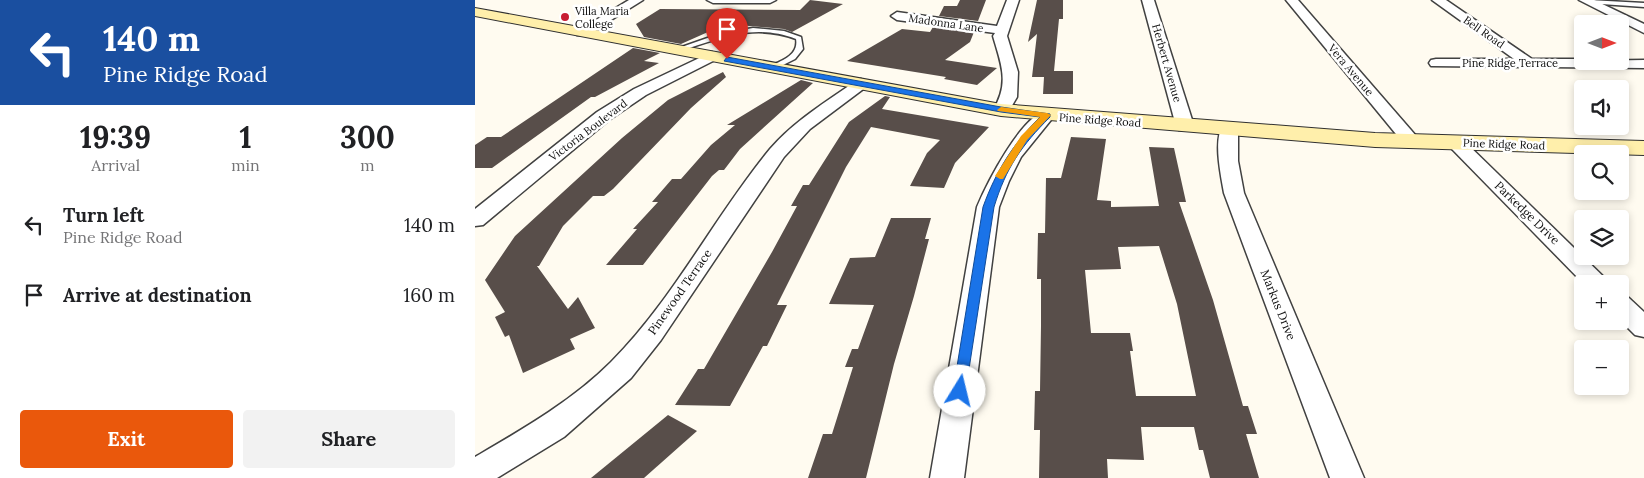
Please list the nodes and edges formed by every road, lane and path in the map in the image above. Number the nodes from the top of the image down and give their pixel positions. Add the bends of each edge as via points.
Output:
1 (637, 0) edge
2 (713, 0) edge
3 (770, 0) edge
4 (1013, 0) edge
5 (1148, 0) edge
6 (1292, 0) edge
7 (1438, 0) edge
8 (1587, 1) edge
9 (1644, 5) edge
10 (475, 12) edge
11 (903, 12) dead end
12 (1644, 29) edge
13 (1001, 30) junction
14 (582, 32) junction
15 (676, 50) junction
16 (712, 56) junction
17 (1435, 63) dead end
18 (1530, 64) junction
19 (1644, 64) edge
20 (773, 68) junction
21 (861, 84) junction
22 (1001, 110) junction
23 (1047, 115) junction
24 (1185, 126) junction
25 (1229, 129) junction
26 (1411, 141) junction
27 (1455, 142) junction
28 (1644, 148) edge
29 (475, 220) edge
30 (1590, 275) edge
31 (1629, 313) edge
32 (1644, 328) edge
33 (475, 474) edge
34 (947, 478) edge
35 (1347, 478) edge

1 - 14 street
2 - 3 street
4 - 13 street
5 - 24 street, Herbert Avenue
6 - 26 street, Vera Avenue
7 - 18 street, Bell Road
8 - 9 lane
8 - 12 street
10 - 14 street, Pine Ridge Road
11 - 13 street, Madonna Lane via 897,16
13 - 22 street via 1001,45 1011,72 1009,96
14 - 15 street, Pine Ridge Road
15 - 16 street, Pine Ridge Road
15 - 20 lane via 751,30 799,38 797,54
16 - 20 street, Pine Ridge Road
16 - 29 street, Victoria Boulevard via 640,92 603,116
17 - 18 street, Pine Ridge Terrace
18 - 19 street, Pine Ridge Terrace
20 - 21 street, Pine Ridge Road
21 - 22 street, Pine Ridge Road
21 - 33 street, Pinewood Terrace via 804,125 777,153 652,333 621,370 553,428
22 - 23 street, Pine Ridge Road
23 - 24 street, Pine Ridge Road
23 - 34 street via 1009,158 989,207
24 - 25 street, Pine Ridge Road
25 - 26 street, Pine Ridge Road
25 - 35 street, Markus Drive via 1229,172 1234,193
26 - 27 street, Pine Ridge Road
27 - 28 street, Pine Ridge Road
27 - 30 street, Parkedge Drive
31 - 32 street

